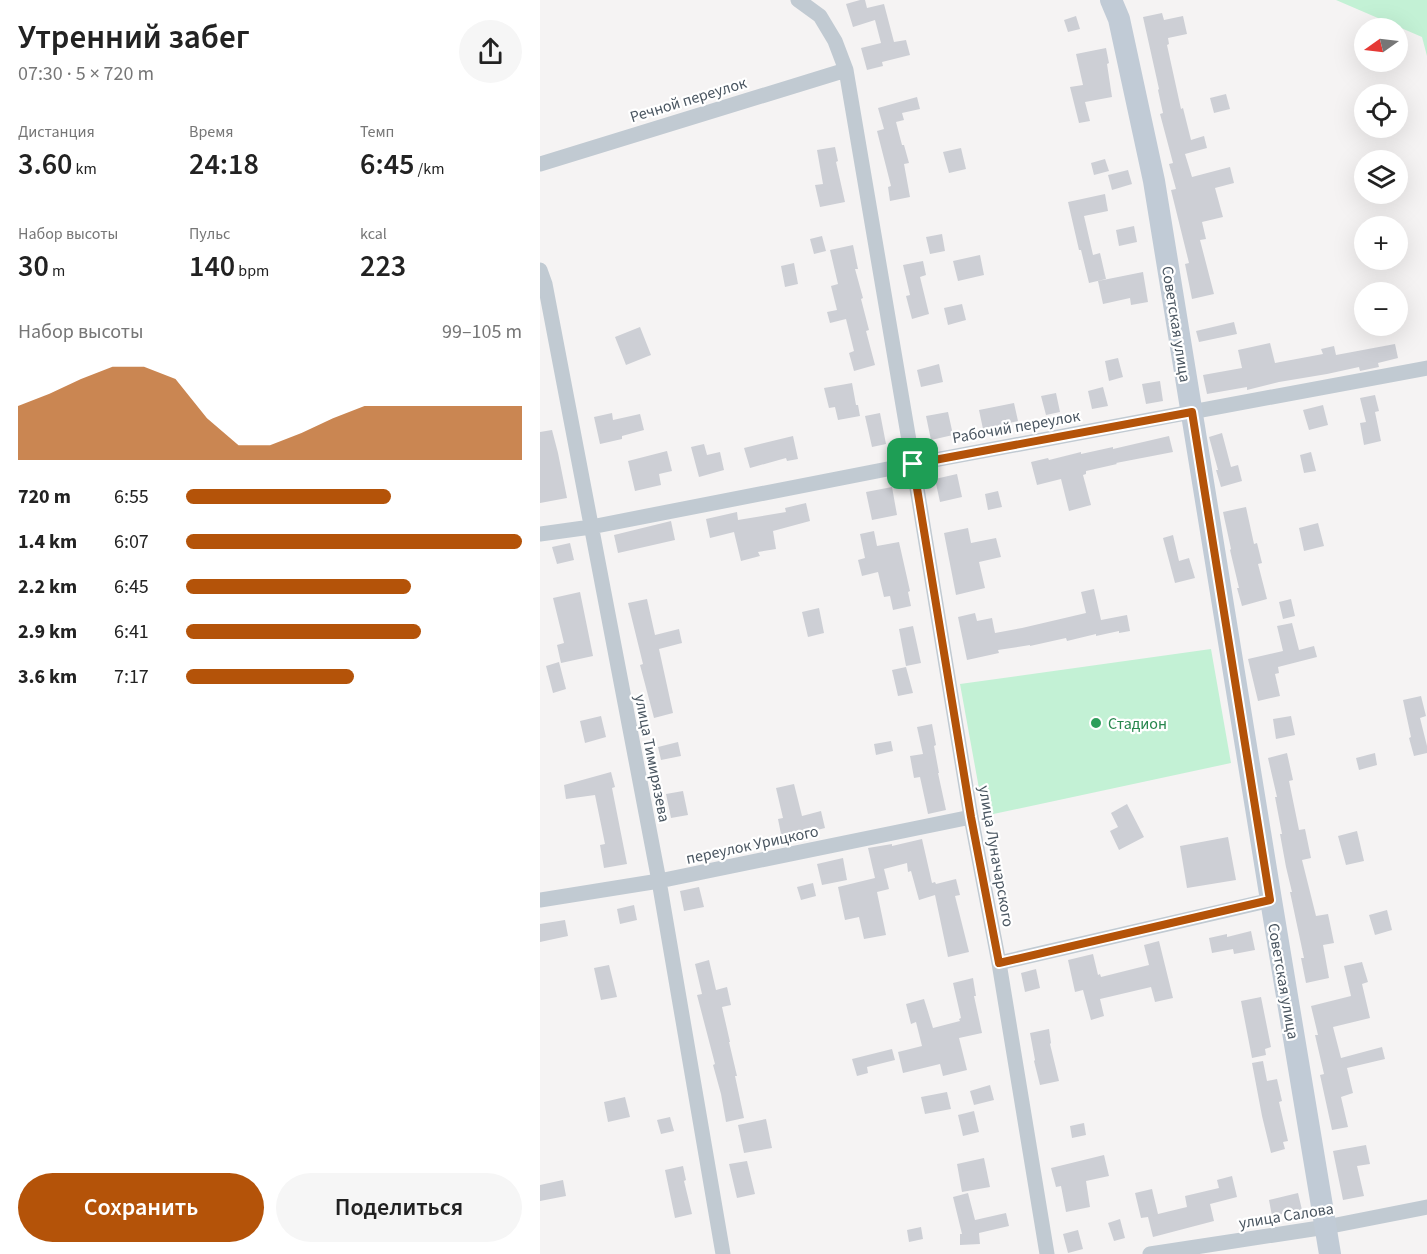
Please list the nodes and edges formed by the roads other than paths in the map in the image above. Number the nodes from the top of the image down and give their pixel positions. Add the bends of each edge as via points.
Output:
1 (798, 0) edge
2 (1111, 0) edge
3 (846, 70) junction
4 (540, 164) edge
5 (540, 270) edge
6 (1427, 368) edge
7 (1192, 412) junction
8 (913, 464) junction
9 (591, 527) junction
10 (540, 534) edge
11 (971, 817) junction
12 (659, 881) junction
13 (540, 900) edge
14 (1270, 900) junction
15 (999, 963) junction
16 (1427, 1207) edge
17 (1326, 1227) junction
18 (723, 1254) edge
19 (1047, 1254) edge
20 (1150, 1254) edge
21 (1330, 1254) edge

1 - 3 street, улица Луначарского via 819,16 835,41
2 - 7 main road, Советская улица via 1119,19 1154,181
3 - 4 street, Речной переулок
3 - 8 street, улица Луначарского
5 - 9 street, улица Тимирязева
6 - 7 street, Рабочий переулок
7 - 8 street, Рабочий переулок
7 - 14 main road, Советская улица
8 - 9 street, Рабочий переулок
8 - 11 street, улица Луначарского
9 - 10 street, Рабочий переулок
9 - 12 street, улица Тимирязева
11 - 12 street, переулок Урицкого
11 - 15 street, улица Луначарского
12 - 13 street, переулок Урицкого
12 - 18 street, улица Тимирязева
14 - 15 street
14 - 17 main road, Советская улица
15 - 19 street, улица Луначарского
16 - 17 street, улица Салова
17 - 20 street, улица Салова
17 - 21 main road, Советская улица

